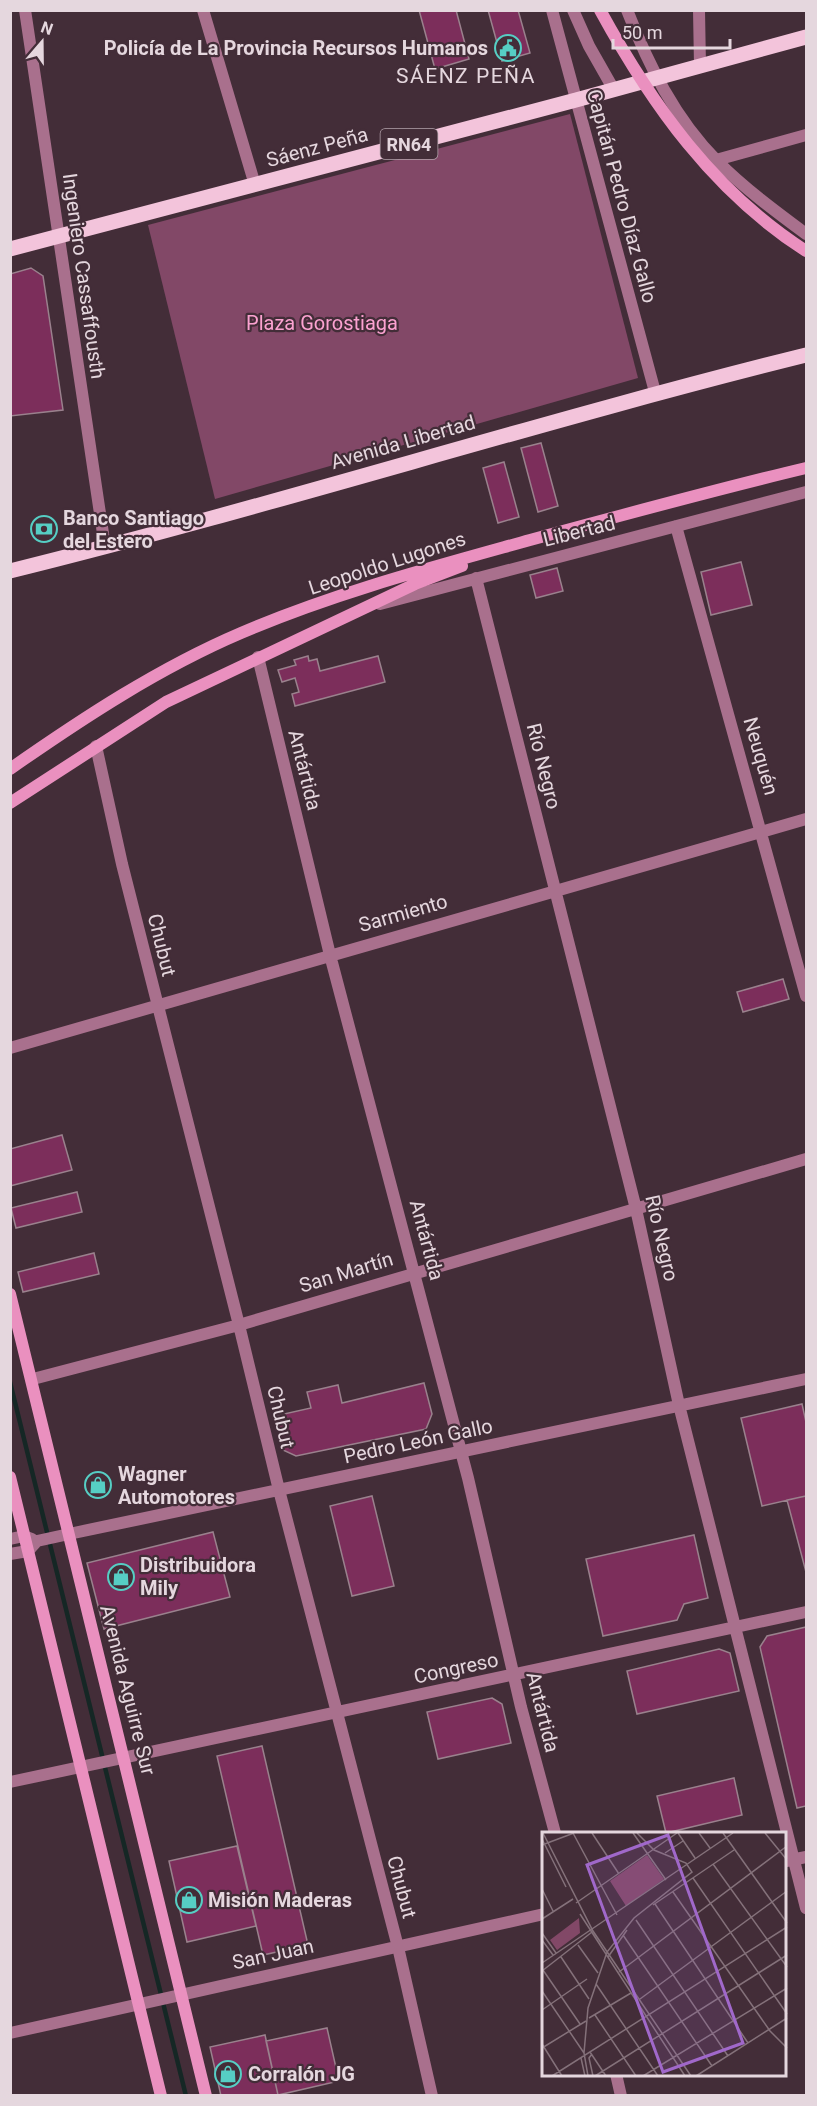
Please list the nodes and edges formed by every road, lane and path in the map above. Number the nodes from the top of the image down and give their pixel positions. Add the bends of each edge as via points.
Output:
1 (25, 10) edge
2 (203, 10) edge
3 (552, 10) edge
4 (573, 10) edge
5 (600, 10) edge
6 (625, 10) edge
7 (699, 10) edge
8 (807, 37) edge
9 (700, 66) junction
10 (657, 77) junction
11 (614, 90) junction
12 (576, 100) junction
13 (807, 135) edge
14 (716, 160) junction
15 (255, 185) junction
16 (807, 234) edge
17 (58, 236) junction
18 (10, 249) edge
19 (807, 251) edge
20 (807, 355) edge
21 (655, 392) junction
22 (807, 468) edge
23 (807, 492) edge
24 (676, 526) junction
25 (531, 540) junction
26 (105, 548) junction
27 (10, 571) edge
28 (476, 578) junction
29 (361, 609) junction
30 (258, 657) junction
31 (96, 746) junction
32 (10, 768) edge
33 (10, 803) edge
34 (807, 819) edge
35 (762, 831) junction
36 (555, 890) junction
37 (330, 955) junction
38 (807, 996) edge
39 (157, 1005) junction
40 (10, 1048) edge
41 (807, 1159) edge
42 (636, 1209) junction
43 (415, 1272) junction
44 (10, 1293) edge
45 (239, 1324) junction
46 (33, 1379) junction
47 (807, 1379) edge
48 (679, 1405) junction
49 (461, 1452) junction
50 (10, 1478) edge
51 (279, 1490) junction
52 (66, 1535) junction
53 (24, 1536) junction
54 (10, 1539) edge
55 (37, 1541) junction
56 (28, 1551) junction
57 (10, 1554) edge
58 (807, 1612) edge
59 (736, 1627) junction
60 (514, 1675) junction
61 (336, 1712) junction
62 (118, 1758) junction
63 (86, 1765) junction
64 (10, 1782) edge
65 (555, 1832) edge
66 (796, 1859) edge
67 (807, 1908) edge
68 (542, 1914) edge
69 (398, 1947) junction
70 (182, 1993) junction
71 (145, 2003) junction
72 (10, 2033) edge
73 (616, 2076) edge
74 (161, 2096) edge
75 (206, 2096) edge
76 (432, 2096) edge
77 (621, 2096) edge

1 - 17 street, Ingeniero Cassaffousth
2 - 15 street
3 - 12 street, Capitán Pedro Díaz Gallo
4 - 11 street
5 - 19 main road, bridge via 645,88 680,136 747,206
6 - 10 street
7 - 9 street
8 - 9 main road, Sáenz Peña / RN64
9 - 10 main road, Sáenz Peña / RN64
10 - 11 main road, Sáenz Peña / RN64
10 - 14 street
11 - 12 main road, Sáenz Peña / RN64
12 - 15 main road, Sáenz Peña / RN64
12 - 21 street, Capitán Pedro Díaz Gallo
13 - 14 street
14 - 16 street via 756,197
15 - 17 main road, Sáenz Peña / RN64
17 - 18 main road, Sáenz Peña / RN64
17 - 26 street, Ingeniero Cassaffousth
20 - 21 main road, Avenida Libertad
21 - 26 main road, Avenida Libertad
22 - 25 main road, Leopoldo Lugones
23 - 24 street, Libertad
24 - 28 street, Libertad
24 - 35 street, Neuquén
25 - 29 main road, Leopoldo Lugones
25 - 32 main road, Leopoldo Lugones via 356,590 240,633 76,722
26 - 27 main road, Avenida Libertad
28 - 29 street, Libertad
28 - 36 street, Río Negro
29 - 30 main road, Leopoldo Lugones
30 - 31 main road, Leopoldo Lugones via 166,702
30 - 37 street, Antártida
31 - 33 main road, Leopoldo Lugones
31 - 39 street, Chubut
34 - 35 street, Sarmiento
35 - 36 street, Sarmiento
35 - 38 street, Neuquén
36 - 37 street, Sarmiento
36 - 42 street, Río Negro
37 - 39 street, Sarmiento
37 - 43 street, Antártida
39 - 40 street, Sarmiento
39 - 45 street, Chubut
41 - 42 street, San Martín
42 - 43 street, San Martín
42 - 48 street, Río Negro
43 - 45 street, San Martín
43 - 49 street, Antártida
44 - 46 main road, Avenida Aguirre Sur
45 - 46 street, San Martín
45 - 51 street, Chubut
46 - 52 main road, Avenida Aguirre Sur
47 - 48 street, Pedro León Gallo
48 - 49 street, Pedro León Gallo
48 - 59 street, Río Negro
49 - 51 street, Pedro León Gallo
49 - 60 street, Antártida
50 - 53 main road
51 - 52 street, Pedro León Gallo
51 - 61 street, Chubut
52 - 55 street, Pedro León Gallo
52 - 62 main road, Avenida Aguirre Sur
53 - 54 street
53 - 55 street
53 - 56 main road
55 - 56 street
56 - 57 street
56 - 63 main road
58 - 59 street, Congreso
59 - 60 street, Congreso
59 - 66 street, Río Negro
60 - 61 street, Congreso
60 - 65 street, Antártida
61 - 62 street, Congreso
61 - 69 street, Chubut
62 - 63 street, Congreso
62 - 70 main road, Avenida Aguirre Sur
63 - 64 street
63 - 71 main road
66 - 67 street, Río Negro
68 - 69 street, San Juan
69 - 70 street, San Juan
69 - 76 street, Chubut
70 - 71 street, San Juan
70 - 75 main road, Avenida Aguirre Sur
71 - 72 street, San Juan
71 - 74 main road
73 - 77 street

